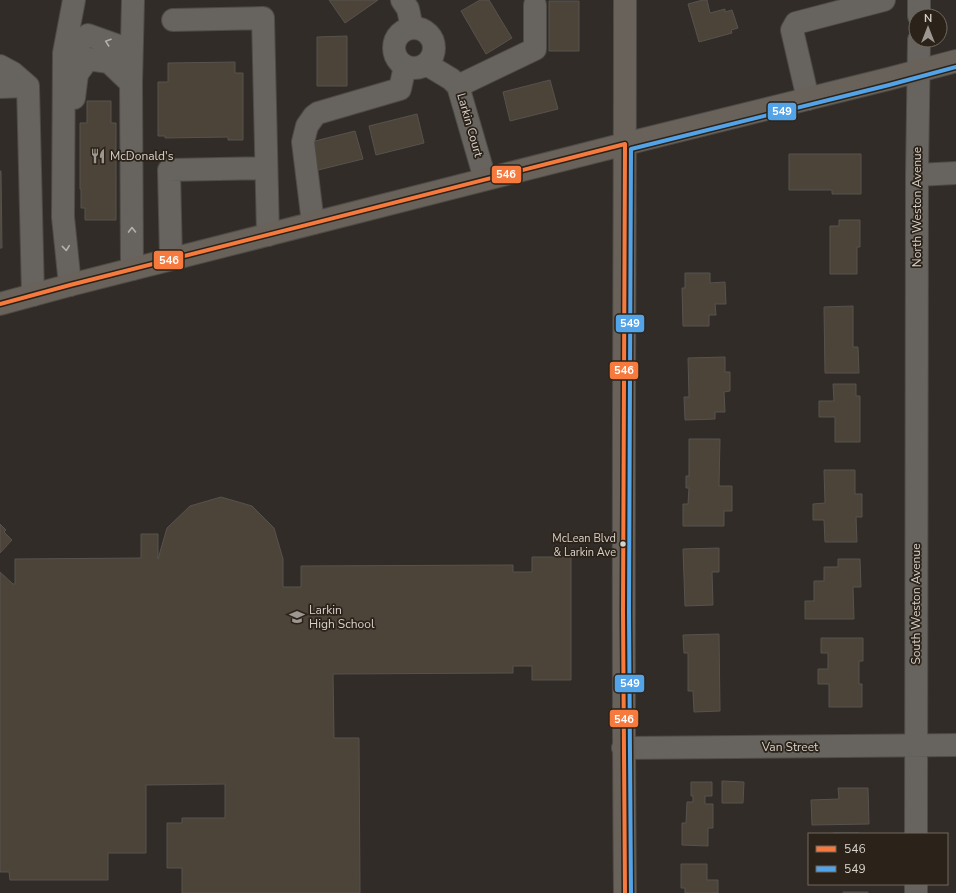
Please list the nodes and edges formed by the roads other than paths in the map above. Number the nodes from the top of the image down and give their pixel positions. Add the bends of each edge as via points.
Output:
1 (74, 0) edge
2 (133, 0) edge
3 (402, 0) edge
4 (625, 0) edge
5 (884, 0) edge
6 (535, 5) dead end
7 (173, 20) dead end
8 (412, 28) junction
9 (919, 48) edge
10 (956, 61) edge
11 (416, 65) junction
12 (0, 66) edge
13 (919, 71) junction
14 (126, 78) junction
15 (28, 86) junction
16 (458, 86) junction
17 (0, 87) edge
18 (808, 99) junction
19 (625, 144) junction
20 (266, 168) junction
21 (956, 173) edge
22 (916, 175) junction
23 (485, 179) junction
24 (63, 217) junction
25 (313, 223) junction
26 (268, 235) junction
27 (171, 259) junction
28 (132, 269) junction
29 (70, 285) junction
30 (33, 295) junction
31 (0, 304) edge
32 (916, 373) joint
33 (956, 745) edge
34 (916, 746) junction
35 (623, 748) junction
36 (916, 833) edge
37 (624, 893) edge

1 - 24 street via 64,53
2 - 14 street
3 - 8 street via 408,9
4 - 19 main road
5 - 18 street via 796,23 792,30
6 - 16 street via 535,49
7 - 20 street via 263,18
8 - 11 street via 422,29 428,33 434,45 431,59
8 - 11 street, Larkin Court via 402,31 394,41 393,47 397,60 402,64
9 - 13 street, North Weston Avenue
10 - 13 main road
11 - 16 street, Larkin Court via 451,79
11 - 25 street via 400,89 318,114 307,126 303,142
12 - 15 street via 13,72
13 - 18 main road
13 - 22 street, North Weston Avenue
14 -> 24 street via 119,46 88,35 74,47 75,92 70,125 72,200
28 -> 14 street
15 - 17 street
15 - 30 street
16 - 23 street, Larkin Court
18 - 19 main road
19 - 23 main road
19 - 35 main road
20 - 26 street
20 - 27 street via 169,170
21 - 22 street
22 - 32 street, North Weston Avenue
23 - 25 main road
24 -> 29 street
25 - 26 main road
26 - 27 main road
27 - 28 main road
28 - 29 main road
29 - 30 main road
30 - 31 main road
32 - 34 street, South Weston Avenue
33 - 34 street, Van Street
34 - 35 street, Van Street
34 - 36 street, South Weston Avenue
35 - 37 main road

